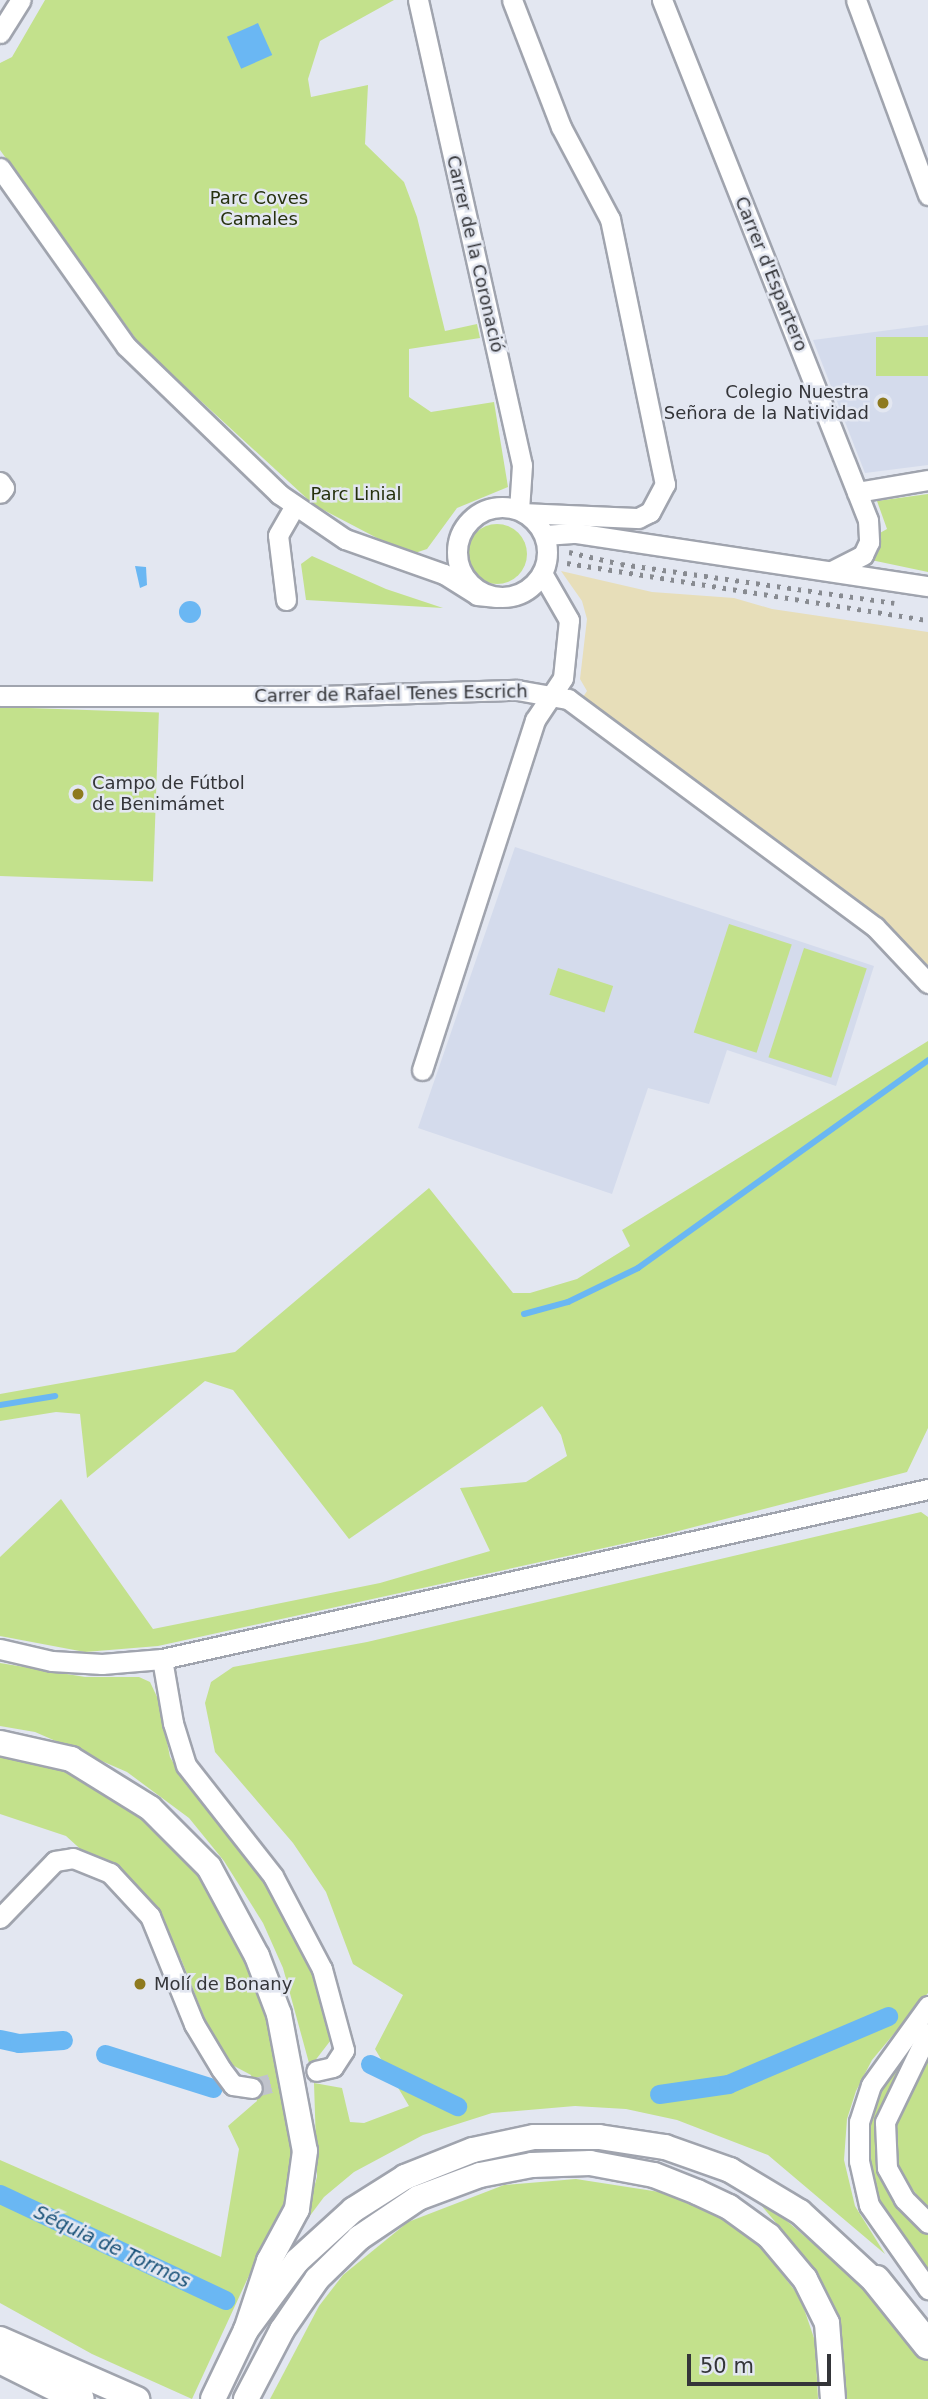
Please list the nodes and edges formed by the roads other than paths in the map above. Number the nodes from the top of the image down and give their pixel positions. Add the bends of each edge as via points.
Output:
1 (21, 0) edge
2 (418, 0) edge
3 (512, 0) edge
4 (662, 0) edge
5 (856, 0) edge
6 (0, 33) edge
7 (0, 168) edge
8 (928, 195) edge
9 (928, 480) edge
10 (857, 492) junction
11 (294, 507) junction
12 (522, 511) junction
13 (545, 535) junction
14 (833, 570) junction
15 (542, 573) junction
16 (928, 586) edge
17 (527, 590) junction
18 (497, 597) junction
19 (286, 600) dead end
20 (562, 604) junction
21 (551, 694) junction
22 (0, 696) edge
23 (928, 983) edge
24 (422, 1070) dead end
25 (928, 1489) edge
26 (0, 1649) edge
27 (162, 1659) junction
28 (0, 1743) edge
29 (0, 1917) edge
30 (928, 2006) edge
31 (928, 2033) edge
32 (316, 2071) tunnel mouth
33 (252, 2088) tunnel mouth
34 (928, 2222) edge
35 (876, 2280) junction
36 (928, 2289) edge
37 (0, 2326) edge
38 (246, 2330) junction
39 (928, 2337) edge
40 (0, 2339) edge
41 (928, 2345) edge
42 (0, 2359) edge
43 (84, 2388) edge
44 (214, 2396) edge
45 (137, 2399) edge
46 (246, 2399) edge
47 (833, 2399) edge

1 - 6 street
2 - 12 street, Carrer de la Coronació via 522,465
3 - 12 street via 561,127 610,219 663,464 661,498 638,518
4 - 10 street, Carrer d'Espartero
5 - 8 street
7 - 11 street via 132,353
9 - 10 street
10 - 14 street, Carrer d'Espartero via 868,520 869,542 856,562
11 - 18 street via 368,549 444,574 477,595
11 - 19 street via 278,535
12 - 13 street
12 - 18 street via 494,508 481,512 462,532 457,546 462,574 483,593
13 - 14 street via 576,533
13 - 15 street via 548,551
14 - 16 street
15 - 17 street
15 - 20 street
17 - 18 street
17 - 20 street
20 - 21 street via 569,620 570,643 563,678
21 - 22 street, Carrer de Rafael Tenes Escrich via 517,690 321,696
21 - 23 street via 568,699 754,834 875,927
21 - 24 street, Carrer de Rafael Tenes Escrich via 535,720
25 - 27 street
26 - 27 street via 89,1664
27 - 32 street via 186,1765 273,1876 322,1969 344,2050 333,2067
28 - 38 main road via 71,1759 150,1808 209,1867 257,1956 279,2014 305,2151 297,2209 270,2261
29 - 33 street via 55,1861 73,1858 110,1873 150,1916 194,2024 221,2069 233,2085
30 - 36 street via 871,2085 859,2122 859,2161 869,2205
31 - 34 street via 885,2122 887,2168 904,2200
35 - 38 main road via 800,2212 730,2170 665,2147 599,2137 534,2137 473,2150 405,2177 353,2210 297,2261
35 - 39 main road
35 - 41 highway
37 - 43 main road
38 - 44 main road
40 - 43 main road
42 - 43 highway
43 - 45 main road
46 - 47 main road via 282,2330 317,2279 359,2238 418,2198 480,2175 532,2165 590,2163 654,2175 698,2192 729,2207 769,2236 805,2279 827,2323

